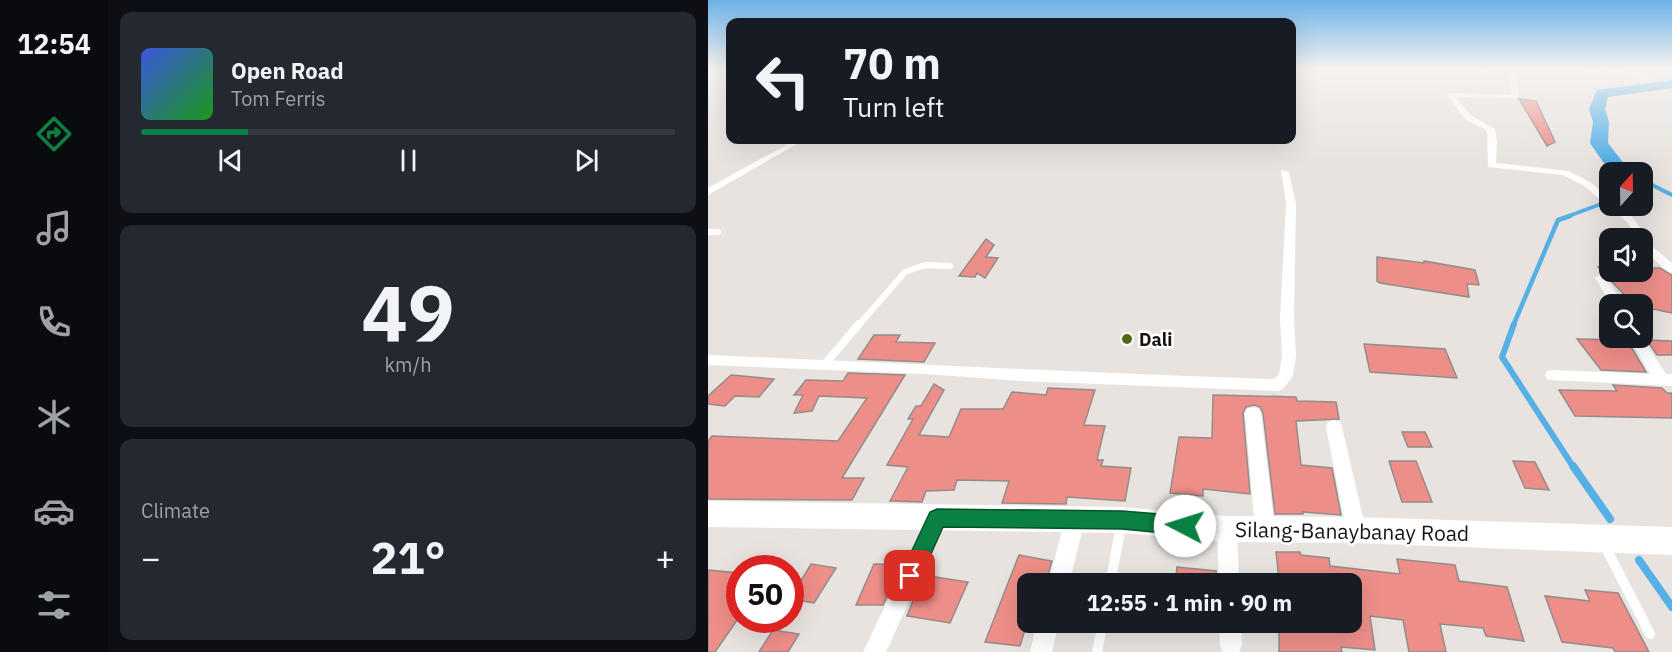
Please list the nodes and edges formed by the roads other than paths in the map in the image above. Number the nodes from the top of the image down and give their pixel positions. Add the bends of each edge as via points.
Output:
1 (1453, 99) edge
2 (793, 144) edge
3 (1284, 172) dead end
4 (708, 192) edge
5 (1599, 194) edge
6 (1626, 216) edge
7 (1636, 228) edge
8 (708, 232) edge
9 (718, 232) dead end
10 (1653, 253) edge
11 (950, 266) dead end
12 (1672, 269) edge
13 (1643, 348) edge
14 (708, 360) edge
15 (824, 365) junction
16 (1552, 375) dead end
17 (1666, 379) edge
18 (1253, 413) dead end
19 (1334, 427) dead end
20 (708, 514) edge
21 (937, 518) junction
22 (1075, 519) junction
23 (1122, 520) junction
24 (1227, 529) junction
25 (1265, 530) junction
26 (1356, 530) junction
27 (1601, 538) junction
28 (1672, 541) edge
29 (1061, 573) edge
30 (1112, 573) edge
31 (1229, 573) edge
32 (1045, 633) edge
33 (1101, 633) edge
34 (1650, 634) dead end
35 (874, 652) edge
36 (1041, 652) edge
37 (1097, 652) edge

1 - 5 street via 1463,112 1491,129 1491,165 1565,173
2 - 4 street
3 - 15 street via 1292,204 1289,356 1286,376 1278,385
6 - 7 street
8 - 9 lane
10 - 12 street
11 - 15 lane via 925,265 905,272
13 - 17 street
14 - 15 street
16 - 17 street
18 - 25 street
19 - 26 street
20 - 21 main road, Silang-Banaybanay Road
21 - 22 main road, Silang-Banaybanay Road
21 - 35 street
22 - 23 main road, Silang-Banaybanay Road
22 - 29 street
23 - 24 main road, Silang-Banaybanay Road
23 - 30 lane
24 - 25 main road, Silang-Banaybanay Road
24 - 31 street
25 - 26 main road, Silang-Banaybanay Road
26 - 27 main road, Silang-Banaybanay Road
27 - 28 main road, Silang-Banaybanay Road
27 - 34 lane
32 - 36 street
33 - 37 lane

